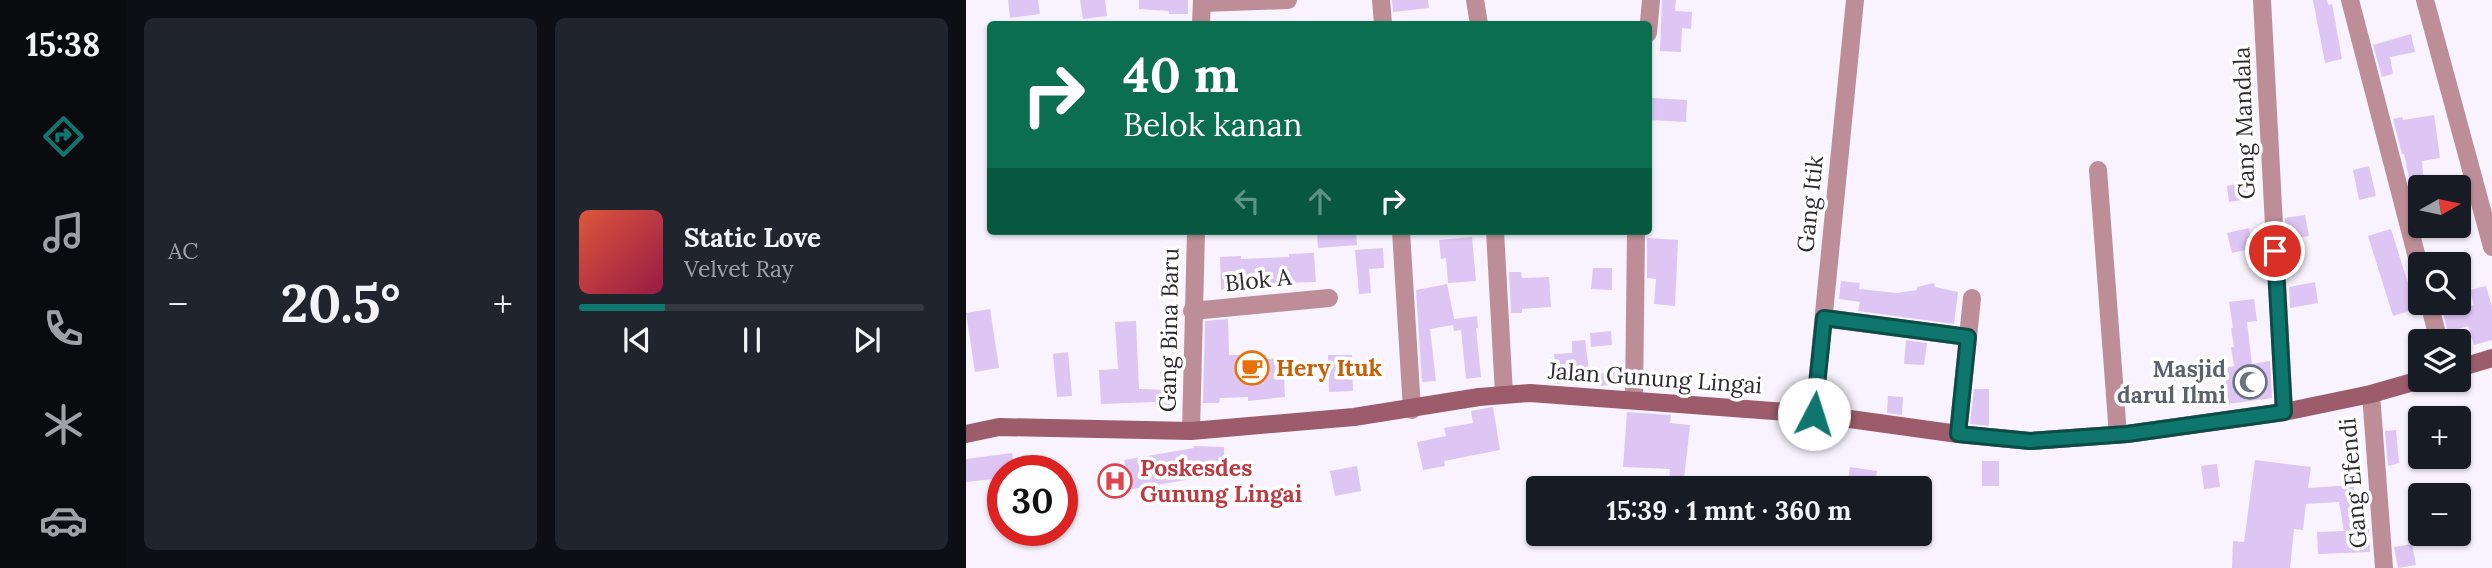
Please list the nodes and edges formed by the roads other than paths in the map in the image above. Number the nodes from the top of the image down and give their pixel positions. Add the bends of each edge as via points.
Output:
1 (1288, 0) edge
2 (1381, 0) edge
3 (1475, 0) edge
4 (1651, 0) edge
5 (1855, 0) edge
6 (2262, 0) edge
7 (2350, 0) edge
8 (2425, 0) edge
9 (1202, 1) edge
10 (1201, 21) edge
11 (1383, 21) edge
12 (1478, 21) edge
13 (1649, 21) edge
14 (2098, 170) dead end
15 (1196, 235) edge
16 (1401, 235) edge
17 (1495, 235) edge
18 (1636, 235) edge
19 (2492, 247) edge
20 (2416, 252) edge
21 (1329, 298) dead end
22 (1972, 298) dead end
23 (1192, 311) junction
24 (1824, 318) junction
25 (1968, 337) junction
26 (2492, 358) edge
27 (2471, 364) edge
28 (2408, 383) edge
29 (1504, 394) junction
30 (2371, 394) junction
31 (1634, 400) junction
32 (1412, 410) junction
33 (2284, 412) junction
34 (1814, 414) junction
35 (1191, 431) junction
36 (966, 434) edge
37 (1958, 434) junction
38 (2118, 435) junction
39 (2384, 568) edge

1 - 9 street
2 - 11 street
3 - 12 street
4 - 13 street
5 - 24 street, Gang Itik
6 - 33 street, Gang Mandala
7 - 20 street
8 - 19 street
9 - 10 street
14 - 38 street
15 - 23 street, Gang Bina Baru
16 - 32 street
17 - 29 street
18 - 31 street
21 - 23 street, Blok A
22 - 25 street
23 - 35 street, Gang Bina Baru
24 - 25 street
24 - 34 street, Gang Itik
25 - 37 street
26 - 27 street
28 - 30 street, Jalan Gunung Lingai
29 - 31 street, Jalan Gunung Lingai
29 - 32 street, Jalan Gunung Lingai
30 - 33 street, Jalan Gunung Lingai
30 - 39 street, Gang Efendi
31 - 34 street, Jalan Gunung Lingai
32 - 35 street, Jalan Gunung Lingai
33 - 38 street, Jalan Gunung Lingai
34 - 37 street, Jalan Gunung Lingai
35 - 36 street, Jalan Gunung Lingai via 999,427
37 - 38 street, Jalan Gunung Lingai via 2030,441

